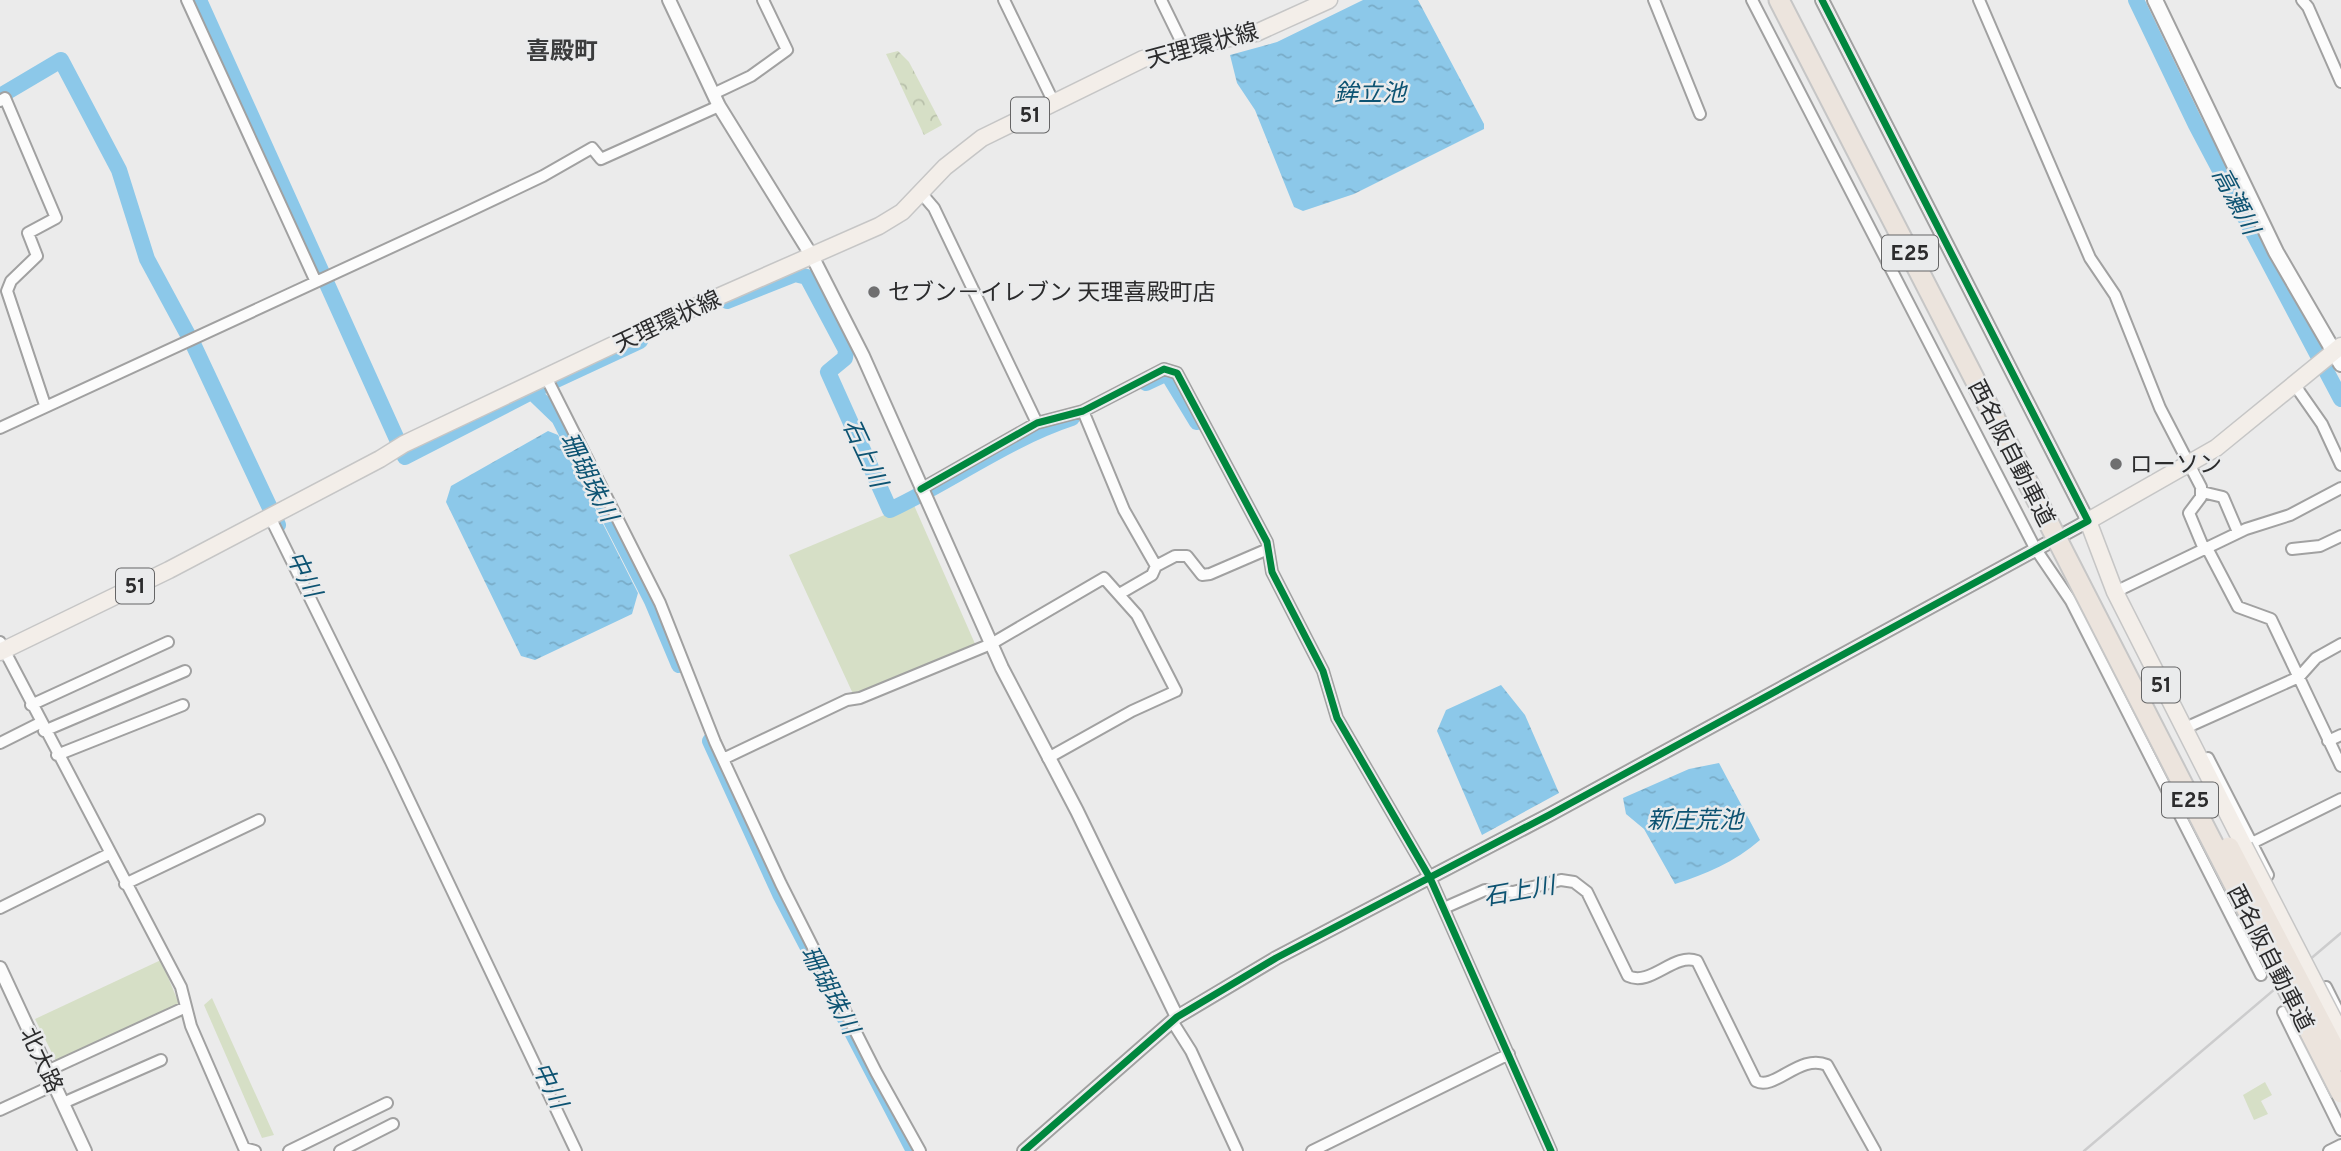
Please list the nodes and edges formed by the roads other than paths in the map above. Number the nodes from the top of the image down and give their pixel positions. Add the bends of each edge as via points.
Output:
1 (187, 0) edge
2 (669, 0) edge
3 (763, 0) edge
4 (1004, 0) edge
5 (1161, 0) edge
6 (1329, 0) edge
7 (1654, 0) edge
8 (1752, 0) edge
9 (1779, 0) edge
10 (1794, 0) edge
11 (1822, 0) edge
12 (1979, 0) edge
13 (2155, 0) edge
14 (2302, 0) edge
15 (1184, 47) junction
16 (2341, 82) edge
17 (716, 100) junction
18 (0, 101) edge
19 (1054, 103) junction
20 (1700, 114) dead end
21 (922, 194) junction
22 (813, 258) junction
23 (318, 282) junction
24 (2336, 354) edge
25 (547, 379) junction
26 (2294, 384) junction
27 (45, 405) junction
28 (1084, 414) junction
29 (1037, 423) junction
30 (0, 428) edge
31 (2341, 465) edge
32 (2189, 466) junction
33 (2341, 488) edge
34 (921, 489) junction
35 (2202, 492) junction
36 (2045, 504) junction
37 (274, 515) junction
38 (2088, 521) junction
39 (2238, 532) junction
40 (2341, 536) edge
41 (2035, 548) junction
42 (2206, 548) junction
43 (1268, 549) junction
44 (2292, 549) dead end
45 (1156, 566) junction
46 (2115, 592) junction
47 (1121, 593) junction
48 (168, 642) dead end
49 (991, 644) junction
50 (2341, 644) edge
51 (1, 648) edge
52 (185, 671) dead end
53 (2299, 677) junction
54 (31, 705) junction
55 (183, 705) dead end
56 (42, 727) junction
57 (2186, 727) junction
58 (2341, 735) edge
59 (2328, 741) junction
60 (0, 743) edge
61 (57, 755) junction
62 (1048, 758) junction
63 (723, 759) junction
64 (2341, 766) edge
65 (2341, 799) edge
66 (259, 820) dead end
67 (2248, 844) junction
68 (109, 854) junction
69 (1430, 878) junction
70 (125, 884) junction
71 (0, 908) edge
72 (1444, 908) junction
73 (2299, 938) dead end
74 (0, 968) edge
75 (2260, 975) dead end
76 (2326, 986) dead end
77 (186, 1007) junction
78 (2283, 1012) dead end
79 (2341, 1017) edge
80 (1174, 1019) junction
81 (2341, 1034) edge
82 (1509, 1055) junction
83 (161, 1060) dead end
84 (2341, 1061) edge
85 (47, 1071) junction
86 (54, 1085) junction
87 (2341, 1093) edge
88 (63, 1103) junction
89 (387, 1103) dead end
90 (0, 1110) edge
91 (393, 1124) dead end
92 (2341, 1130) edge
93 (2341, 1145) edge
94 (85, 1151) edge
95 (254, 1151) edge
96 (289, 1151) edge
97 (340, 1151) edge
98 (576, 1151) edge
99 (920, 1151) edge
100 (1024, 1151) edge
101 (1237, 1151) edge
102 (1312, 1151) edge
103 (1551, 1151) edge
104 (1875, 1151) edge
105 (2329, 1151) edge

1 - 23 street
2 - 17 street
3 - 17 street via 786,50
4 - 19 street
5 - 15 street
6 - 15 main road, 天理環状線 / 51 via 1256,33
7 - 20 street
8 - 41 street
9 - 36 highway, 西名阪自動車道 / E25
10 - 36 highway, 西名阪自動車道 / E25
11 - 38 street
12 - 32 street via 2090,258 2115,295 2160,408
13 - 24 main road via 2276,252
14 - 16 street
15 - 19 main road, 天理環状線 / 51 via 1143,59
17 - 22 street
17 - 23 street via 601,159 592,148 543,176
18 - 27 street via 5,99 56,218 28,233 37,256 10,281 7,291
19 - 21 main road, 天理環状線 / 51 via 982,138 944,167
21 - 22 main road, 天理環状線 / 51 via 879,226
21 - 29 street via 934,208
22 - 25 main road, 天理環状線 / 51 via 670,318
22 - 34 street via 863,356
23 - 27 street
24 - 26 main road
25 - 37 main road, 天理環状線 / 51 via 399,447
25 - 63 street via 660,603
26 - 31 street via 2322,424
26 - 32 main road
27 - 30 street
28 - 29 street
28 - 43 street via 1164,369 1177,373
28 - 45 street via 1124,510
29 - 34 street
32 - 35 street
32 - 38 main road
33 - 39 street via 2290,515
34 - 49 street
35 - 39 street via 2223,497
35 - 42 street via 2189,513
36 - 84 highway, 西名阪自動車道 / E25, bridge
36 - 87 highway, 西名阪自動車道 / E25, bridge
37 - 51 main road, 天理環状線 / 51
37 - 98 street
38 - 41 street
38 - 46 main road, 51
39 - 42 street
40 - 44 street via 2320,546
41 - 69 street
41 - 75 street via 2071,601
42 - 46 street
42 - 53 street via 2238,607 2271,619
43 - 45 street via 1210,575 1202,575 1187,556 1175,556
43 - 69 street via 1268,561 1323,671 1337,718
45 - 47 street via 1152,575
46 - 57 main road, 51
47 - 49 street via 1104,578 1098,580
47 - 62 street via 1149,635 1176,691
48 - 54 street
49 - 62 street
49 - 63 street via 847,700
50 - 53 street via 2316,658
51 - 54 street
52 - 56 street
53 - 57 street
53 - 59 street
54 - 56 street
55 - 61 street
56 - 60 street
56 - 61 street
57 - 67 main road, 51
58 - 59 street
59 - 64 street
61 - 68 street
62 - 80 street
63 - 99 street via 781,884
65 - 67 street
66 - 70 street
67 - 73 street
67 - 81 main road, 51, bridge
68 - 70 street
68 - 71 street
69 - 72 street
69 - 80 street via 1276,958
70 - 77 street via 181,987
72 - 82 street
72 - 104 street via 1485,890 1513,892 1562,880 1579,884 1628,976 1642,978 1688,959 1697,961 1756,1080 1766,1082 1810,1062 1827,1065
74 - 85 street, 北大路
76 - 79 street
77 - 85 street
77 - 95 street via 244,1148
78 - 92 street
80 - 100 street
80 - 101 street
82 - 102 street
82 - 103 street
83 - 88 street
85 - 86 street, 北大路
86 - 88 street, 北大路
86 - 90 street
88 - 94 street, 北大路
89 - 96 street
91 - 97 street
93 - 105 street

